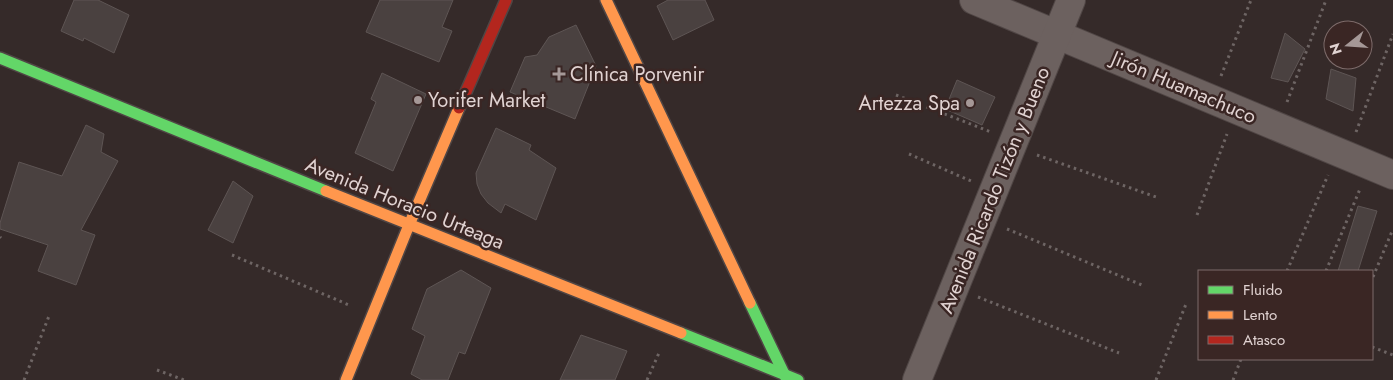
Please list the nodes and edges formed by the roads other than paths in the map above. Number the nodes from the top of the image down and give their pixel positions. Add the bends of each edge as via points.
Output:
1 (506, 0) edge
2 (606, 0) edge
3 (974, 0) edge
4 (1071, 0) edge
5 (1057, 34) junction
6 (0, 58) edge
7 (1362, 162) edge
8 (409, 225) junction
9 (786, 378) edge
10 (346, 380) edge
11 (798, 380) edge
12 (917, 380) edge

1 - 8 street
2 - 9 street
3 - 5 street, Jirón Huamachuco
4 - 5 street, Avenida Ricardo Tizón y Bueno
5 - 7 street, Jirón Huamachuco
5 - 12 street, Avenida Ricardo Tizón y Bueno
6 - 8 street, Avenida Horacio Urteaga
8 - 9 street, Avenida Horacio Urteaga
8 - 10 street
9 - 11 street, Avenida Horacio Urteaga

